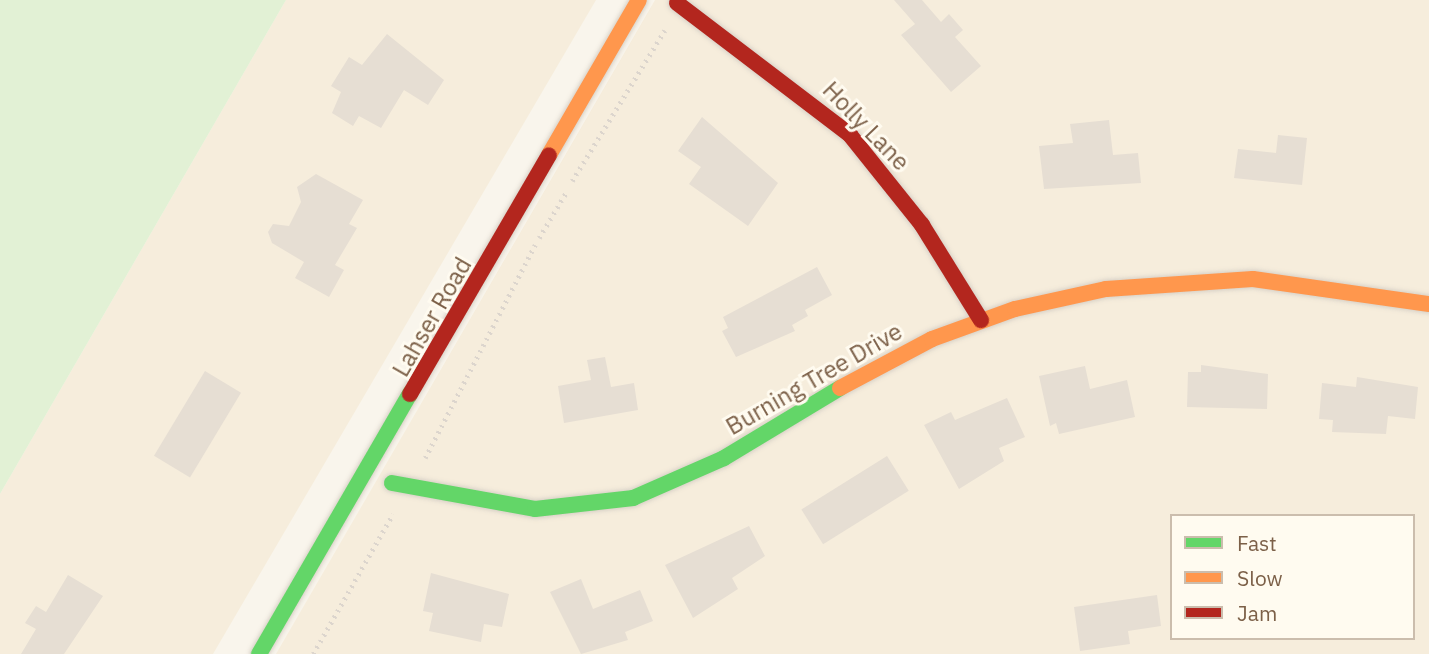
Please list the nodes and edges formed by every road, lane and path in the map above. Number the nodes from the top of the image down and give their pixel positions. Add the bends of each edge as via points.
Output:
1 (639, 0) edge
2 (677, 3) dead end
3 (670, 24) dead end
4 (1429, 304) edge
5 (981, 320) junction
6 (421, 464) dead end
7 (393, 483) dead end
8 (395, 510) dead end
9 (259, 654) edge
10 (313, 654) edge

1 - 9 street, Lahser Road
2 - 5 street, Holly Lane via 850,135 922,225
3 - 6 path via 537,241
4 - 5 street, Burning Tree Drive via 1308,285 1204,278 1051,299
5 - 7 street, Burning Tree Drive via 883,362 724,458 633,498 535,509
8 - 10 path

